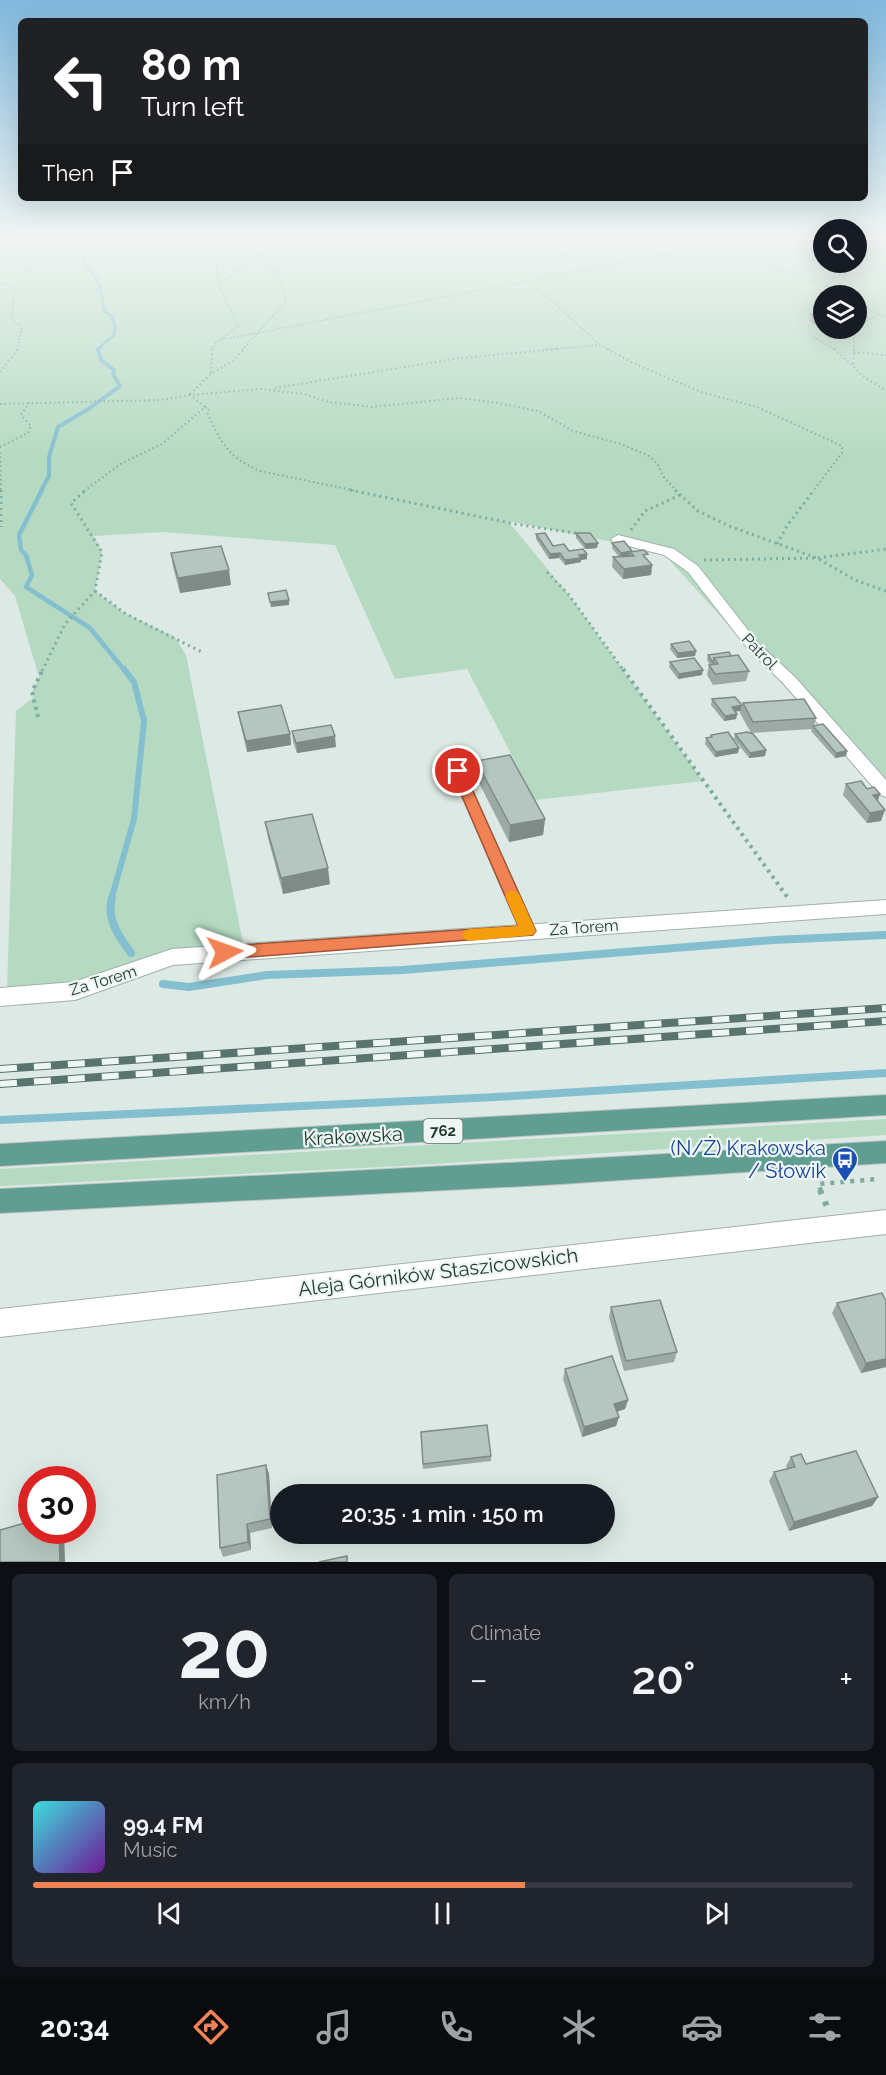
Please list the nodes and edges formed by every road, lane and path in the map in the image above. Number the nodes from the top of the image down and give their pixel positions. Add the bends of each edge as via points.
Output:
1 (13, 312) edge
2 (232, 312) edge
3 (278, 312) edge
4 (359, 312) edge
5 (562, 312) edge
6 (875, 312) edge
7 (879, 314) junction
8 (886, 318) edge
9 (260, 333) junction
10 (817, 339) edge
11 (220, 340) junction
12 (600, 345) junction
13 (854, 352) junction
14 (886, 355) edge
15 (853, 366) junction
16 (0, 372) edge
17 (211, 374) junction
18 (272, 389) junction
19 (886, 391) edge
20 (189, 394) junction
21 (29, 403) junction
22 (0, 404) edge
23 (205, 407) junction
24 (0, 447) edge
25 (0, 452) edge
26 (680, 495) junction
27 (1, 527) edge
28 (623, 540) junction
29 (777, 544) junction
30 (886, 549) edge
31 (817, 558) junction
32 (698, 560) dead end
33 (548, 572) dead end
34 (95, 591) junction
35 (886, 591) edge
36 (204, 652) dead end
37 (38, 717) dead end
38 (458, 771) dead end
39 (886, 791) edge
40 (886, 908) edge
41 (798, 913) junction
42 (528, 931) junction
43 (0, 997) edge
44 (886, 1106) edge
45 (886, 1152) edge
46 (0, 1155) edge
47 (878, 1179) dead end
48 (0, 1201) edge
49 (881, 1222) edge
50 (835, 1227) junction
51 (0, 1323) edge

1 - 16 path via 12,320 22,327 23,338 16,357
2 - 11 path via 238,326
3 - 9 path
4 - 9 path
5 - 12 path
6 - 7 path
7 - 8 path
7 - 13 path via 858,325
9 - 11 path
9 - 17 path via 233,361
10 - 15 path
11 - 17 path via 209,353
12 - 18 path via 461,358
12 - 29 path via 701,392 757,407 843,446 842,453
13 - 14 path
13 - 15 path
15 - 19 path
17 - 20 path
18 - 20 path
18 - 26 path via 372,407 467,398 538,411 573,431 650,456
20 - 21 path via 161,400
20 - 23 path
21 - 22 path
21 - 24 path via 21,415 31,426 28,433
23 - 28 path via 223,449 260,471 515,524
23 - 34 path via 162,444 122,463 71,503 102,552
25 - 27 path
26 - 28 path via 656,503 634,523
26 - 29 path via 698,511
28 - 39 street, Patrol via 669,552 693,569 753,646 789,680
29 - 31 path
30 - 31 path
31 - 32 path
31 - 35 path
33 - 41 path
34 - 36 path via 126,614
34 - 37 path via 65,624 32,692
38 - 42 lane
40 - 41 street, Za Torem
41 - 42 street, Za Torem
42 - 43 street, Za Torem via 172,957 75,991
44 - 46 main road, Krakowska / 762
45 - 48 main road
47 - 50 path via 818,1184
49 - 50 street, Aleja Górników Staszicowskich
50 - 51 street, Aleja Górników Staszicowskich

